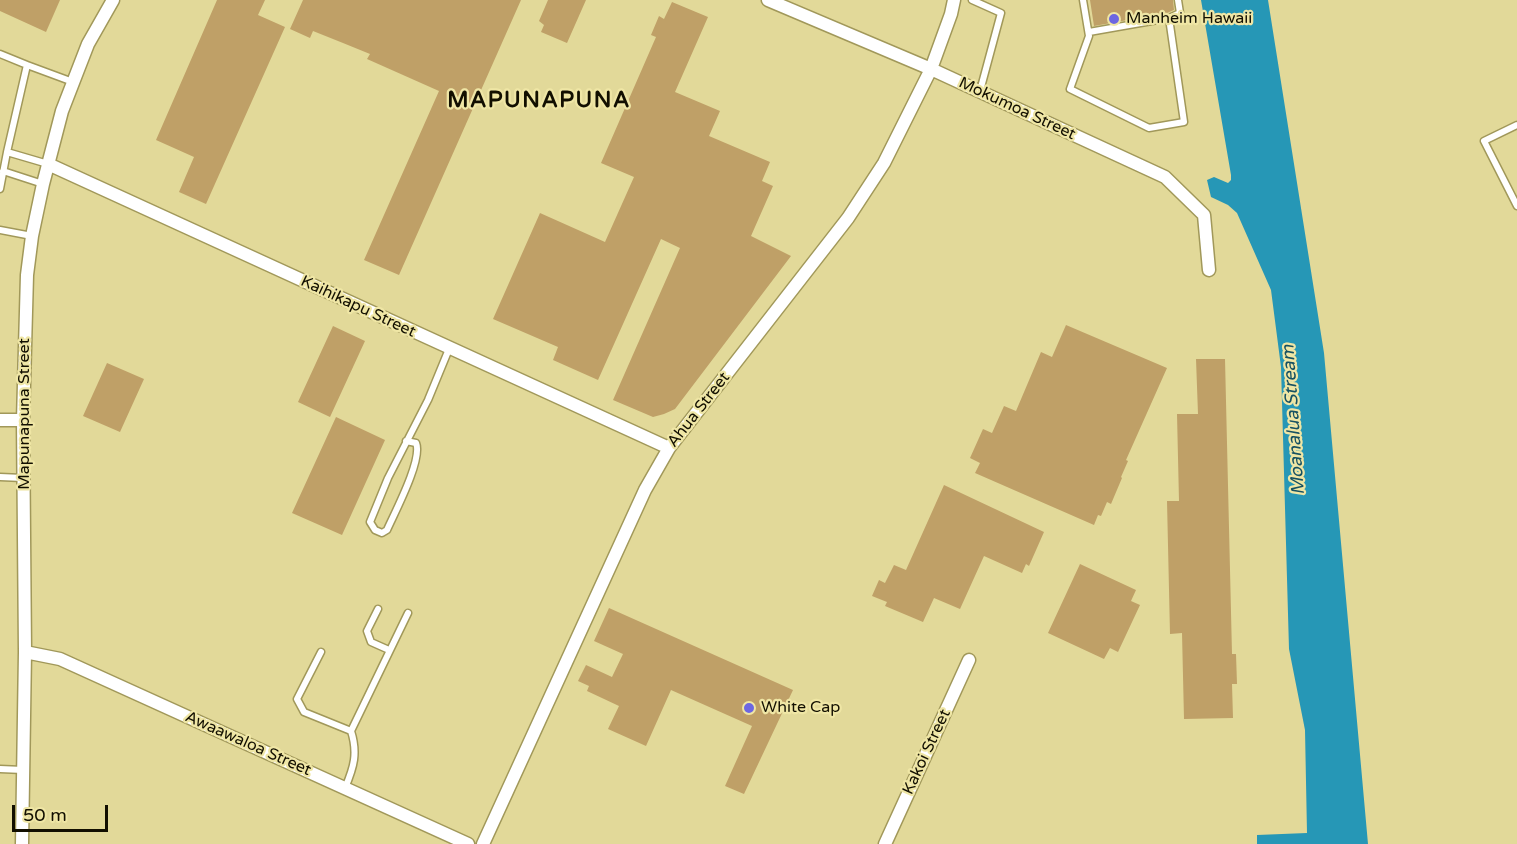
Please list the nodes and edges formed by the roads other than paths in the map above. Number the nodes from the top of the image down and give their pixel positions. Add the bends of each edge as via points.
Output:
1 (113, 0) edge
2 (768, 0) edge
3 (954, 0) edge
4 (972, 0) edge
5 (1083, 0) edge
6 (1178, 0) edge
7 (1169, 18) junction
8 (1089, 32) junction
9 (0, 54) edge
10 (27, 65) junction
11 (931, 69) junction
12 (73, 82) junction
13 (980, 91) junction
14 (1517, 125) edge
15 (7, 152) junction
16 (48, 164) junction
17 (3, 171) junction
18 (44, 184) junction
19 (0, 189) edge
20 (1517, 206) edge
21 (0, 230) edge
22 (32, 236) junction
23 (1209, 270) dead end
24 (449, 349) junction
25 (0, 420) edge
26 (22, 420) junction
27 (406, 441) junction
28 (669, 448) junction
29 (0, 477) edge
30 (24, 478) junction
31 (378, 609) dead end
32 (408, 614) dead end
33 (389, 651) junction
34 (25, 652) junction
35 (321, 652) dead end
36 (969, 660) dead end
37 (351, 730) junction
38 (0, 769) edge
39 (23, 770) junction
40 (345, 788) junction
41 (22, 844) edge
42 (468, 844) edge
43 (483, 844) edge
44 (885, 844) edge

1 - 12 street, Mapunapuna Street via 88,44
2 - 11 street, Mokumoa Street
3 - 11 street, Ahua Street
4 - 13 lane via 1001,13
5 - 8 lane
6 - 7 lane via 1180,12
7 - 8 lane
7 - 8 lane via 1184,122 1159,127 1149,128 1070,89
9 - 10 lane
10 - 12 lane
10 - 15 lane
11 - 13 street, Mokumoa Street
11 - 28 street, Ahua Street via 884,163 848,218
12 - 16 street, Mapunapuna Street
13 - 23 street, Mokumoa Street via 1165,177 1204,215
14 - 20 lane via 1484,141
15 - 16 lane
15 - 17 lane
16 - 18 street, Mapunapuna Street
16 - 24 street, Kaihikapu Street
17 - 18 lane
17 - 19 lane
18 - 22 street, Mapunapuna Street
21 - 22 lane
22 - 26 street, Mapunapuna Street
24 - 27 lane
24 - 28 street, Kaihikapu Street
25 - 26 street
26 - 30 street, Mapunapuna Street
27 - 27 lane via 370,522 382,533 387,530 414,466 418,448 416,443
28 - 43 street, Ahua Street via 645,490
29 - 30 lane
30 - 34 street, Mapunapuna Street
31 - 33 lane via 368,631 371,642
32 - 33 lane
33 - 37 lane
34 - 39 street, Mapunapuna Street
34 - 40 street, Awaawaloa Street via 60,659
35 - 37 lane via 297,699 304,712
36 - 44 street, Kakoi Street
37 - 40 lane via 356,745 353,769
38 - 39 lane
39 - 41 street, Mapunapuna Street
40 - 42 street, Awaawaloa Street

